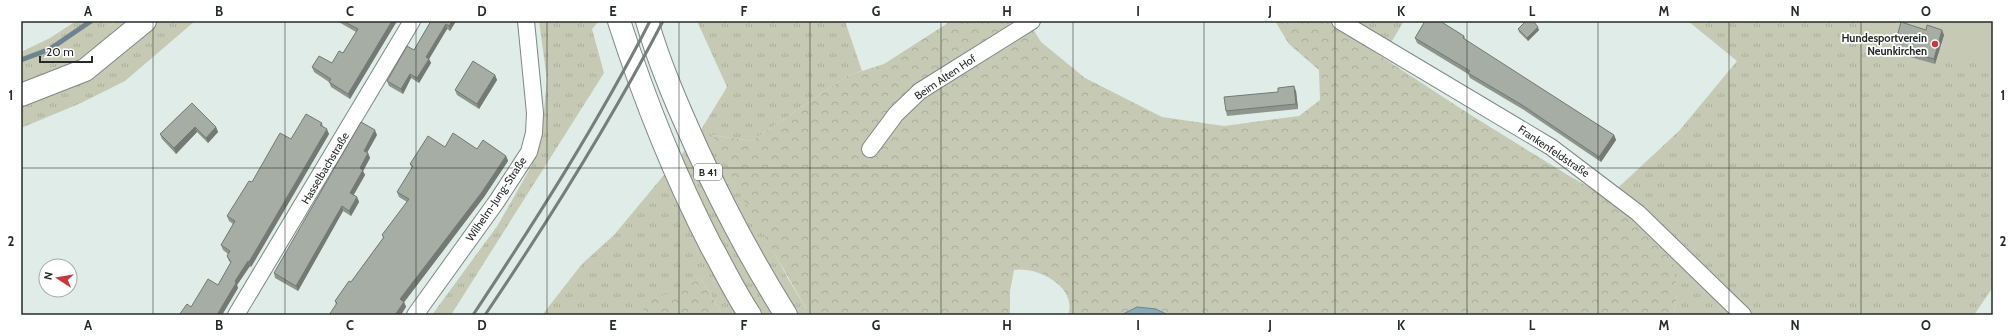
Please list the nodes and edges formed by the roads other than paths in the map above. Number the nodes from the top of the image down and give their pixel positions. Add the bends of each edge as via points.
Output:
1 (145, 21) edge
2 (412, 21) edge
3 (526, 21) edge
4 (619, 21) edge
5 (647, 21) edge
6 (1032, 21) edge
7 (1340, 21) edge
8 (21, 95) edge
9 (870, 149) dead end
10 (236, 315) edge
11 (415, 315) edge
12 (750, 315) edge
13 (786, 315) edge
14 (1743, 315) edge

1 - 8 main road via 85,70
2 - 10 street, Hasselbachstraße
3 - 11 street, Wilhelm-Jung-Straße via 535,113 534,133 529,152
4 - 12 main road, B 41 via 657,127 693,211
5 - 13 main road, B 41 via 679,110 722,202
6 - 9 street, Beim Alten Hof via 920,91 896,114
7 - 14 street, Frankenfeldstraße via 1551,146 1638,213

